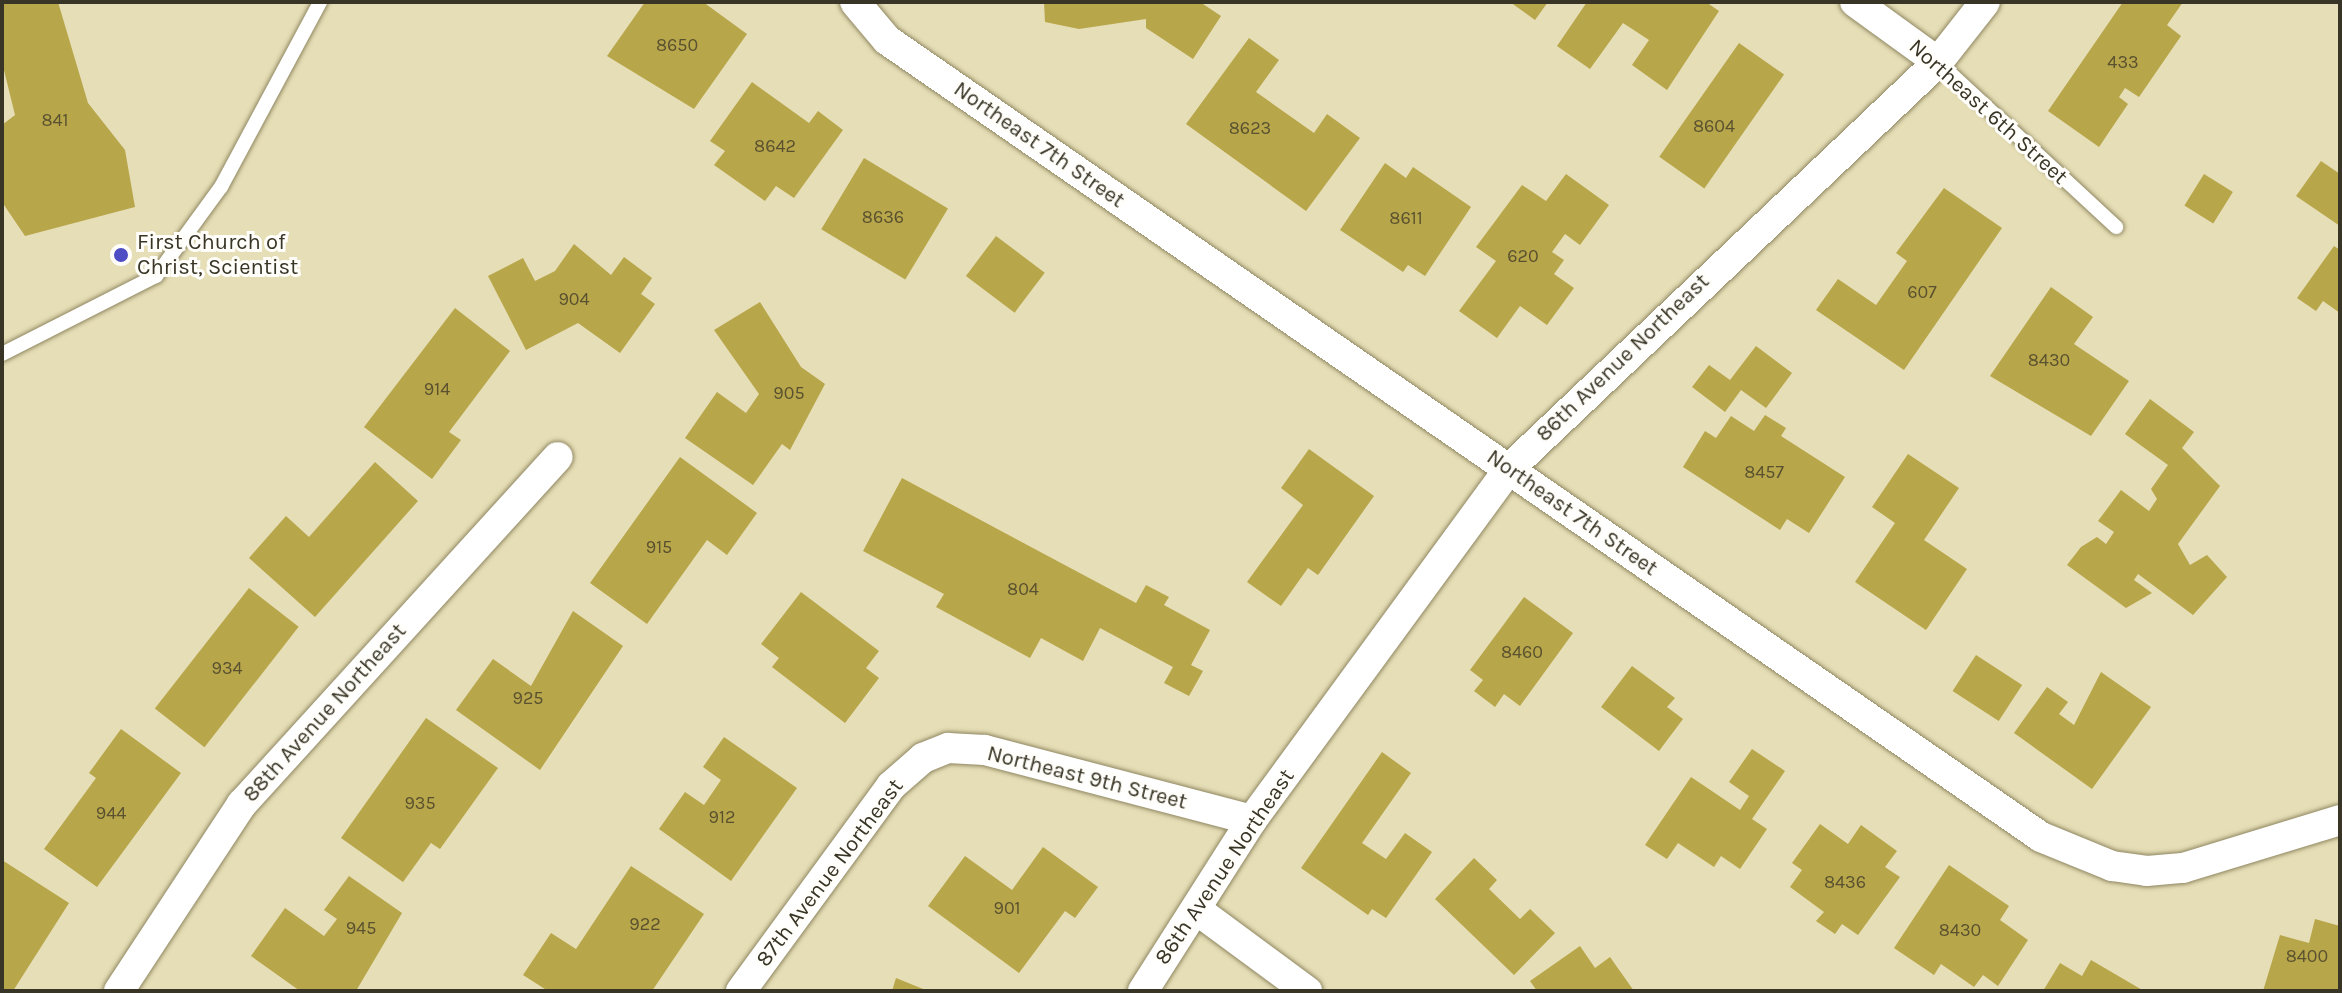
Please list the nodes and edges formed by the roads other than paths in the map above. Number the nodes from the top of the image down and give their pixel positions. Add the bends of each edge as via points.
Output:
1 (320, 2) edge
2 (855, 2) edge
3 (1855, 2) edge
4 (1985, 2) edge
5 (1938, 62) junction
6 (2116, 227) dead end
7 (2, 354) edge
8 (558, 457) dead end
9 (1509, 469) junction
10 (923, 758) joint
11 (1252, 820) junction
12 (2340, 820) edge
13 (1197, 910) junction
14 (119, 991) edge
15 (741, 991) edge
16 (1143, 991) edge
17 (1307, 991) edge

1 - 7 lane via 221,187 156,276
2 - 9 street, Northeast 7th Street via 887,40
3 - 5 street, Northeast 6th Street
4 - 5 street, 86th Avenue Northeast
5 - 6 lane, Northeast 6th Street
5 - 9 street, 86th Avenue Northeast
8 - 14 street, 88th Avenue Northeast via 242,804
9 - 11 street, 86th Avenue Northeast
9 - 12 street, Northeast 7th Street via 2070,851 2147,871 2183,868
10 - 11 street, Northeast 9th Street via 948,748 985,750
10 - 15 street, 87th Avenue Northeast via 891,786
11 - 13 street, 86th Avenue Northeast
13 - 16 street, 86th Avenue Northeast
13 - 17 street

